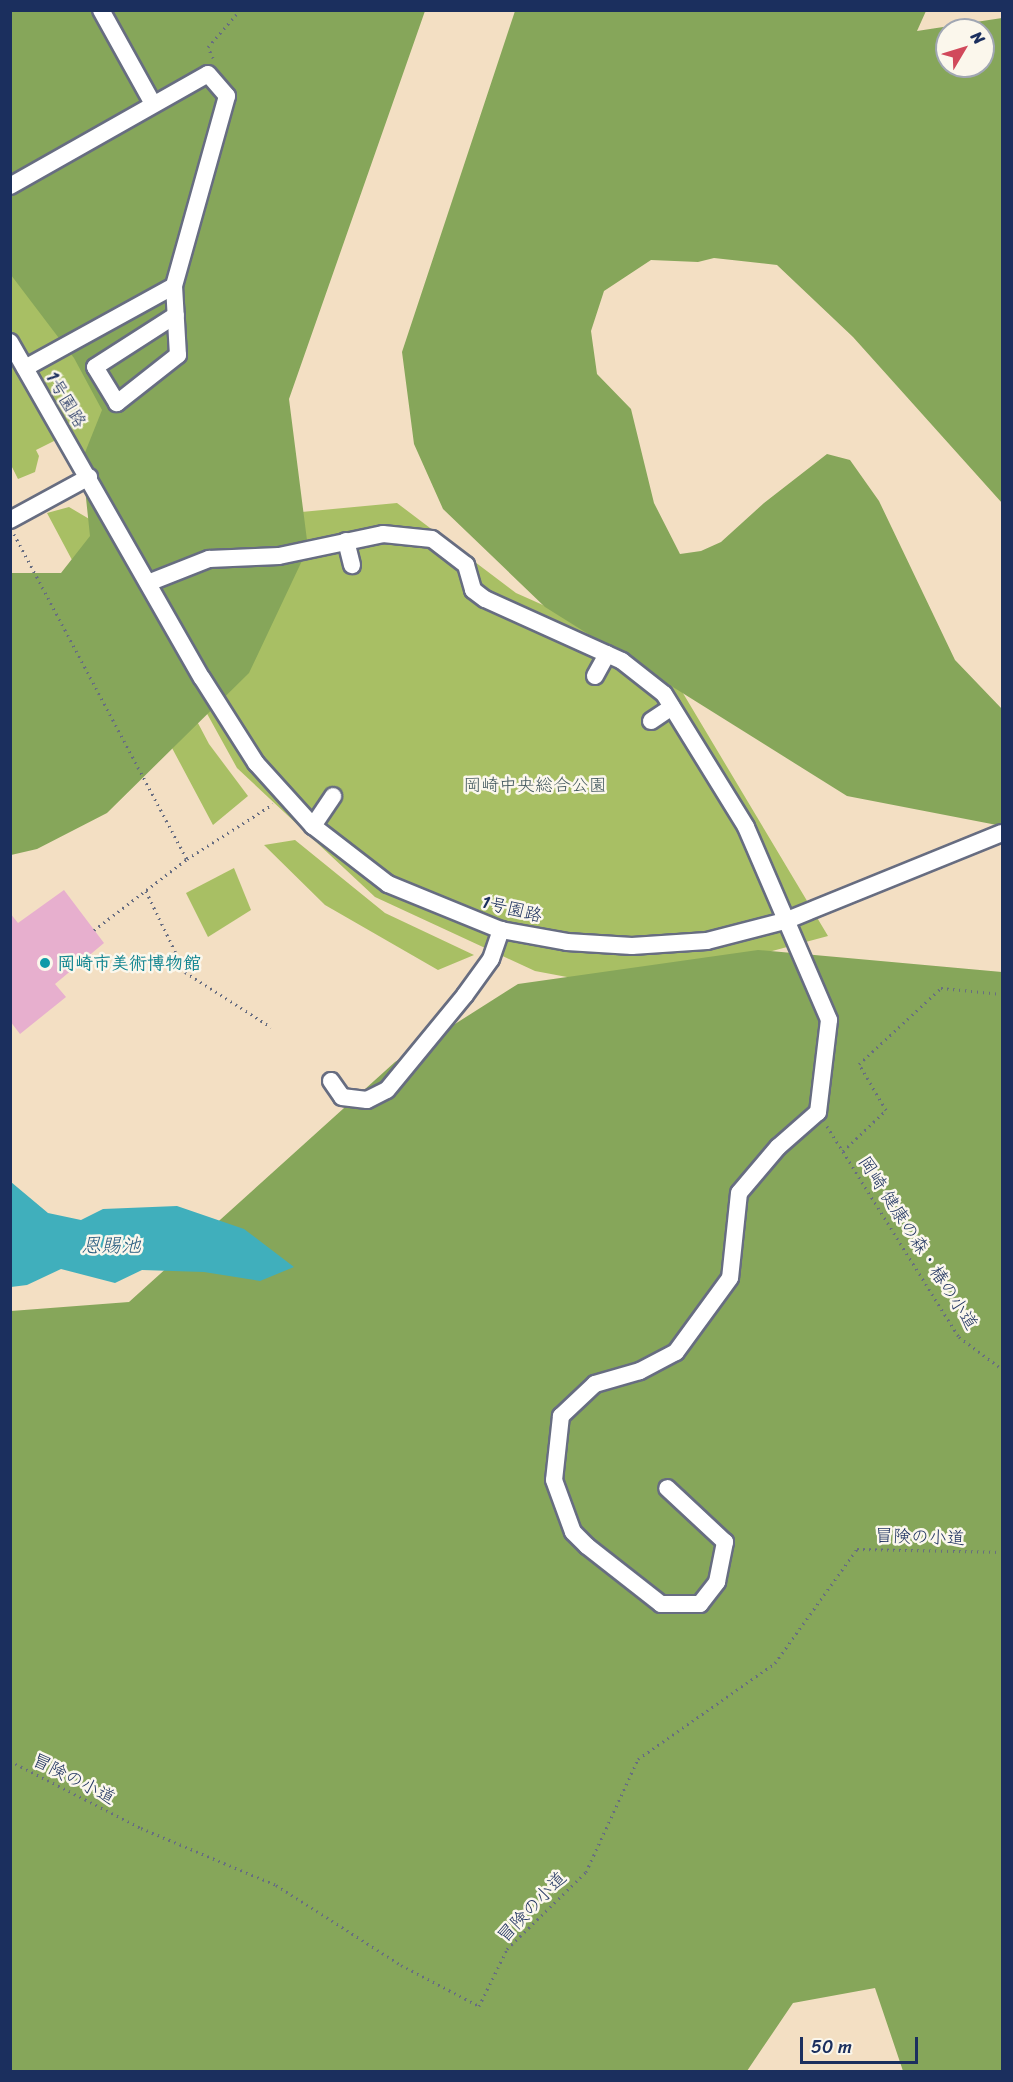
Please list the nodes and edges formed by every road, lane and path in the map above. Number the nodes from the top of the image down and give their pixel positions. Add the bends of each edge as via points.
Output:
1 (101, 10) edge
2 (240, 10) edge
3 (208, 74) junction
4 (153, 104) junction
5 (10, 186) edge
6 (174, 286) junction
7 (176, 315) junction
8 (10, 342) edge
9 (25, 368) junction
10 (89, 477) junction
11 (10, 520) edge
12 (10, 529) edge
13 (346, 541) junction
14 (352, 565) dead end
15 (148, 583) junction
16 (607, 654) junction
17 (595, 676) dead end
18 (672, 706) junction
19 (651, 721) dead end
20 (333, 796) dead end
21 (284, 797) junction
22 (313, 826) junction
23 (1002, 833) edge
24 (187, 859) junction
25 (146, 891) junction
26 (785, 921) junction
27 (94, 930) dead end
28 (501, 930) junction
29 (1002, 994) edge
30 (271, 1027) dead end
31 (331, 1081) dead end
32 (818, 1112) junction
33 (843, 1151) junction
34 (1002, 1369) edge
35 (667, 1488) dead end
36 (1002, 1552) edge
37 (10, 1761) edge

1 - 4 street
2 - 3 path via 208,47 217,68
3 - 4 street
3 - 6 street via 227,96
4 - 5 street
6 - 7 street
6 - 9 street
7 - 7 street via 178,355 117,403 95,367
8 - 9 street, 1号園路
9 - 10 street, 1号園路
10 - 11 street
10 - 15 street, 1号園路
12 - 24 path
13 - 14 street
13 - 15 street via 279,556 209,559
13 - 16 street via 383,534 432,539 466,565 473,590 485,599
15 - 21 street, 1号園路 via 235,731
16 - 17 street
16 - 18 street via 664,694
18 - 19 street
18 - 26 street via 746,827
20 - 22 street
21 - 22 street, 1号園路
21 - 24 path
22 - 28 street, 1号園路 via 388,884
23 - 26 street, 1号園路
24 - 25 path
25 - 27 path
25 - 30 path via 185,972
26 - 28 street, 1号園路 via 707,941 632,946 567,942
26 - 32 street via 829,1020
28 - 31 street via 491,959 387,1090 367,1100 342,1097
29 - 33 path, 岡崎 健康の森・椿の小道 via 941,988 859,1064 886,1110
32 - 33 path, 岡崎 健康の森・椿の小道
32 - 35 street via 778,1147 739,1193 730,1278 676,1352 640,1371 595,1384 561,1416 554,1480 573,1532 661,1604 700,1604 717,1582 724,1542
33 - 34 path, 岡崎 健康の森・椿の小道 via 959,1337
36 - 37 path, 冒険の小道 via 857,1549 775,1663 638,1759 586,1872 507,1949 479,2006 401,1965 276,1885 141,1828

